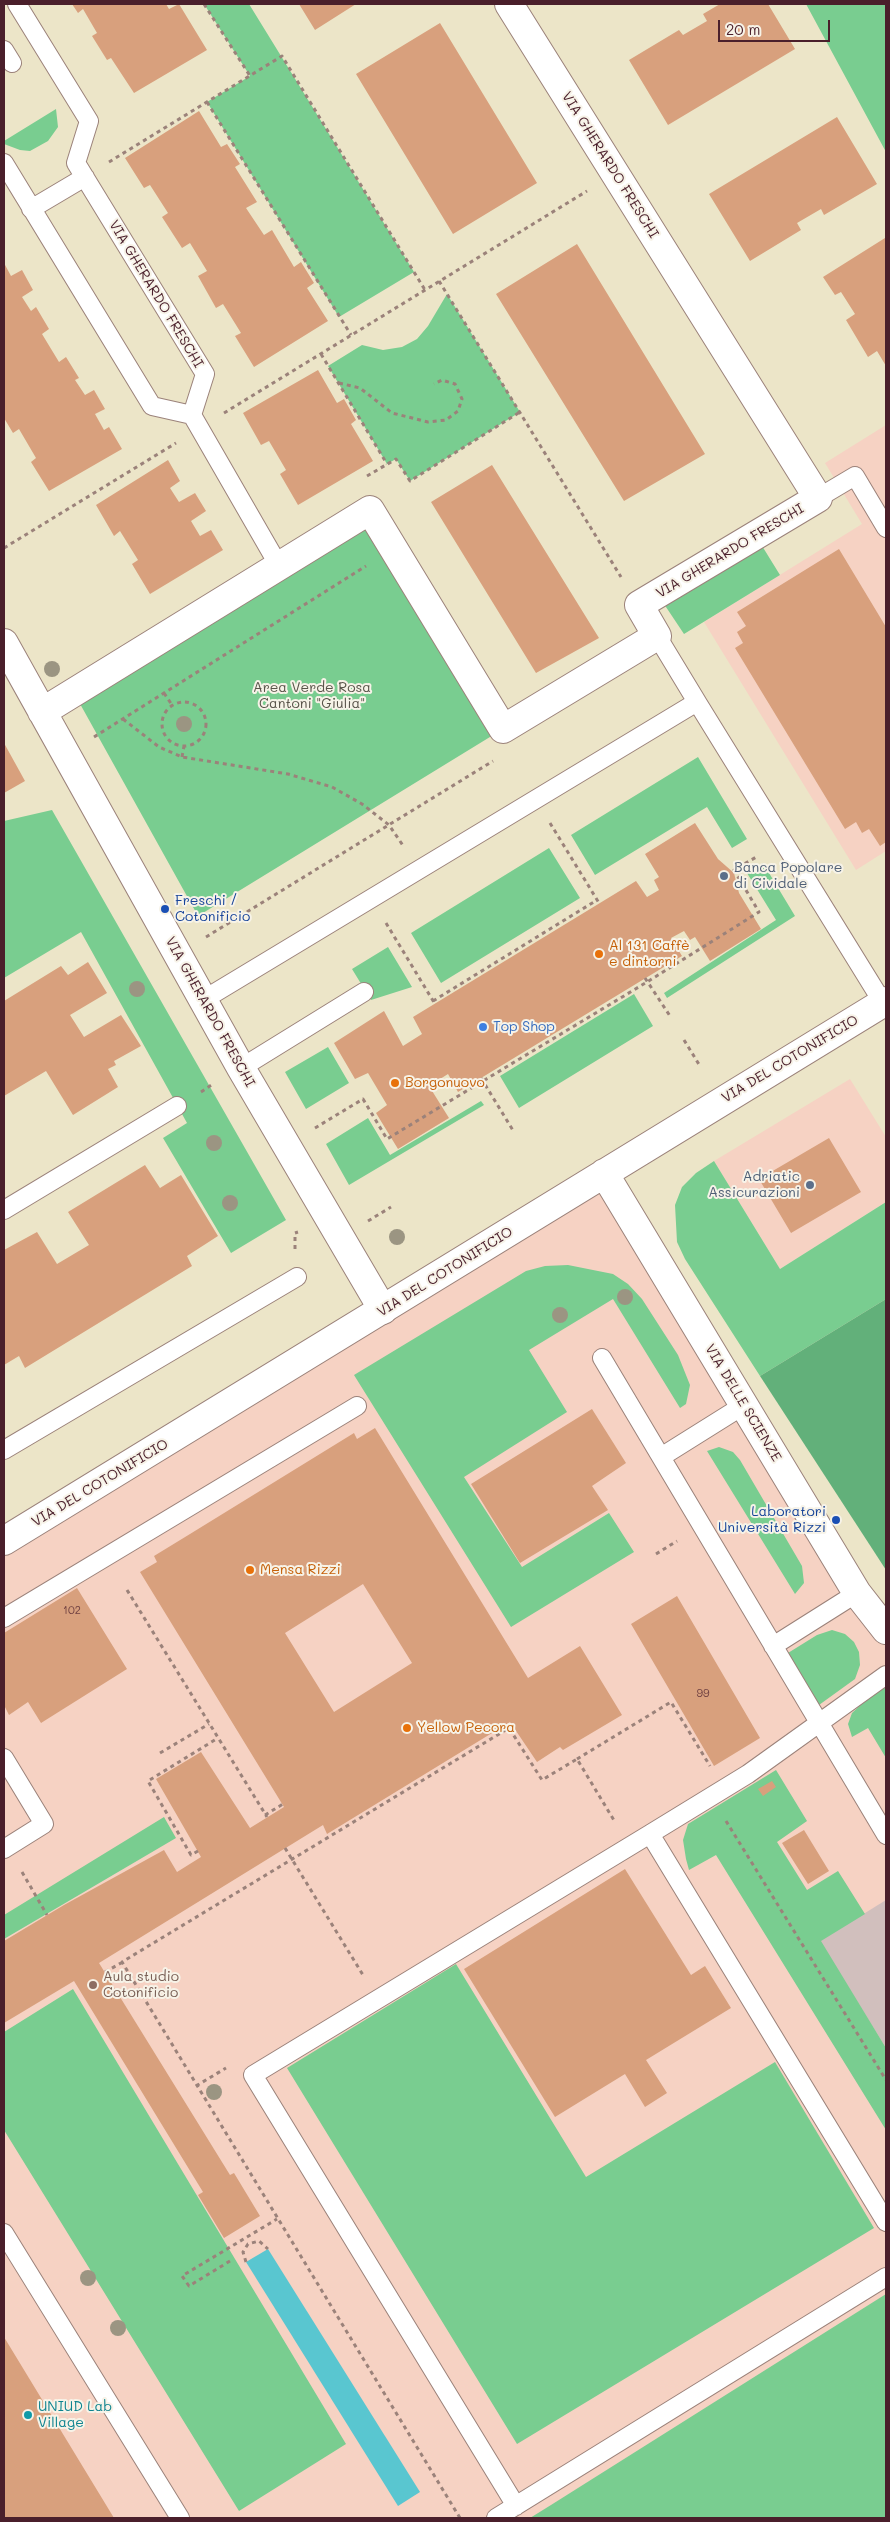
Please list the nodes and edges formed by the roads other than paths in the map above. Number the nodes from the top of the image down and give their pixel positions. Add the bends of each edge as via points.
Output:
1 (16, 4) edge
2 (509, 4) edge
3 (4, 163) edge
4 (84, 177) junction
5 (31, 209) junction
6 (196, 422) junction
7 (818, 498) junction
8 (886, 528) edge
9 (279, 566) junction
10 (657, 636) junction
11 (4, 643) edge
12 (697, 702) junction
13 (42, 712) junction
14 (364, 992) dead end
15 (203, 1000) junction
16 (885, 1002) edge
17 (241, 1068) junction
18 (177, 1106) road end
19 (604, 1173) junction
20 (4, 1210) edge
21 (297, 1277) dead end
22 (383, 1310) junction
23 (602, 1358) dead end
24 (357, 1406) dead end
25 (744, 1406) junction
26 (4, 1450) edge
27 (661, 1457) junction
28 (4, 1541) edge
29 (857, 1593) junction
30 (4, 1618) edge
31 (886, 1630) edge
32 (773, 1646) junction
33 (886, 1675) edge
34 (820, 1724) junction
35 (4, 1758) edge
36 (650, 1834) junction
37 (886, 1835) edge
38 (5, 1848) edge
39 (886, 2222) edge
40 (4, 2233) edge
41 (886, 2277) edge
42 (516, 2506) junction
43 (180, 2518) edge
44 (496, 2518) edge

1 - 4 lane, VIA GHERARDO FRESCHI via 89,121 76,164
2 - 7 street, VIA GHERARDO FRESCHI
3 - 5 lane
4 - 5 lane
4 - 6 lane, VIA GHERARDO FRESCHI via 205,374
5 - 6 lane via 152,406
6 - 9 lane
7 - 8 lane via 855,476
7 - 10 street, VIA GHERARDO FRESCHI via 638,605
9 - 10 street via 370,510 504,729
9 - 13 street
10 - 12 lane
11 - 13 street, VIA GHERARDO FRESCHI
12 - 15 lane
12 - 16 lane
13 - 15 street, VIA GHERARDO FRESCHI
14 - 17 lane
15 - 17 street, VIA GHERARDO FRESCHI
16 - 19 street, VIA DEL COTONIFICIO
17 - 22 street, VIA GHERARDO FRESCHI
18 - 20 lane
19 - 22 street, VIA DEL COTONIFICIO
19 - 25 street, VIA DELLE SCIENZE
21 - 26 lane
22 - 28 street, VIA DEL COTONIFICIO
23 - 27 lane
24 - 30 lane
25 - 27 lane
25 - 29 street, VIA DELLE SCIENZE
27 - 32 lane
29 - 31 street, VIA DELLE SCIENZE
29 - 32 lane
32 - 34 lane
33 - 34 lane
34 - 36 lane
34 - 37 lane
35 - 38 lane via 44,1824
36 - 39 lane
36 - 42 lane via 252,2075
40 - 43 lane
41 - 42 lane
42 - 44 lane

